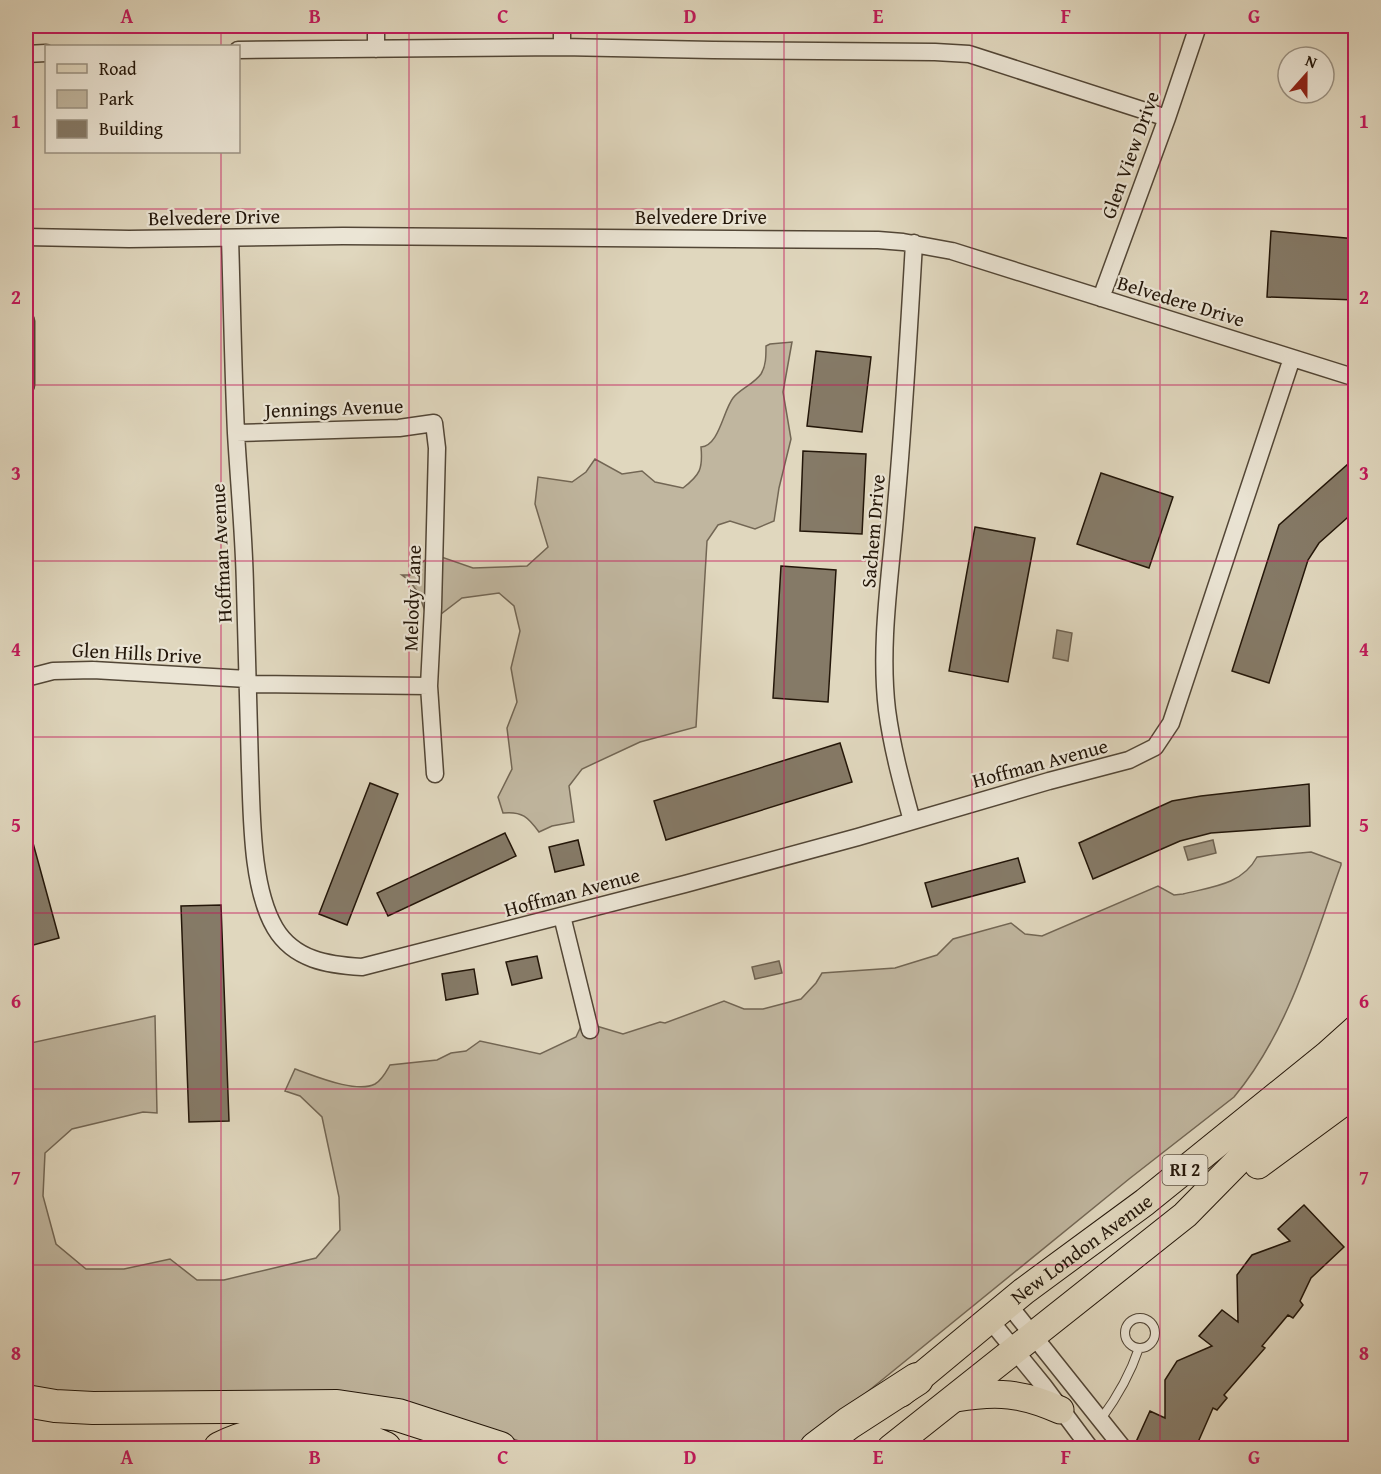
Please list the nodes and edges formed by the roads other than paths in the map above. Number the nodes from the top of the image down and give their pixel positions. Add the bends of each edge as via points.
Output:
1 (376, 26) edge
2 (562, 26) edge
3 (1198, 26) edge
4 (562, 47) junction
5 (376, 48) junction
6 (240, 50) edge
7 (45, 53) edge
8 (26, 54) edge
9 (1167, 118) junction
10 (26, 237) edge
11 (230, 238) junction
12 (914, 243) junction
13 (1101, 298) junction
14 (26, 321) edge
15 (1292, 358) junction
16 (1356, 378) edge
17 (26, 385) edge
18 (434, 423) joint
19 (236, 433) junction
20 (26, 678) edge
21 (247, 682) junction
22 (429, 686) junction
23 (435, 774) dead end
24 (912, 821) junction
25 (562, 916) junction
26 (1356, 1029) edge
27 (590, 1030) dead end
28 (1356, 1063) edge
29 (1356, 1093) edge
30 (1185, 1215) junction
31 (999, 1312) junction
32 (1024, 1343) junction
33 (1139, 1348) dead end
34 (917, 1379) junction
35 (954, 1399) junction
36 (26, 1401) edge
37 (1060, 1410) junction
38 (1101, 1419) junction
39 (220, 1449) edge
40 (385, 1449) edge
41 (500, 1449) edge
42 (816, 1449) edge
43 (837, 1449) edge
44 (891, 1449) edge
45 (1090, 1449) edge
46 (1124, 1449) edge

1 - 5 street
2 - 4 street
3 - 9 street, Glen View Drive
4 - 5 street
4 - 9 street via 969,54
5 - 6 street
7 - 8 street
9 - 13 street, Glen View Drive
10 - 11 street, Belvedere Drive
11 - 12 street, Belvedere Drive
11 - 19 street, Hoffman Avenue
12 - 13 street, Belvedere Drive via 952,251
12 - 24 street, Sachem Drive via 885,671 887,709
13 - 15 street, Belvedere Drive
14 - 17 street
15 - 16 street, Belvedere Drive
15 - 24 street, Hoffman Avenue via 1171,723 1155,747 1129,760
18 - 19 street, Jennings Avenue via 399,428
18 - 22 street, Melody Lane via 437,459
19 - 21 street, Hoffman Avenue
20 - 21 street, Glen Hills Drive via 53,671 93,670
21 - 22 street, Glen Hills Drive
21 - 25 street, Hoffman Avenue via 255,859 270,918 282,938 297,952 331,965 362,967
22 - 23 street, Melody Lane
24 - 25 street, Hoffman Avenue
25 - 27 street
26 - 31 main road, New London Avenue / RI 2 via 1145,1202
28 - 30 main road, New London Avenue / RI 2 via 1244,1155
29 - 30 main road
30 - 32 main road, New London Avenue / RI 2
31 - 32 street
31 - 32 street
31 - 34 main road, New London Avenue / RI 2
32 - 35 main road, New London Avenue / RI 2
32 - 37 street
32 - 38 street
33 - 38 lane via 1120,1393
34 - 42 highway
34 - 43 main road, New London Avenue / RI 2
35 - 37 main road via 1009,1394
35 - 44 main road, New London Avenue / RI 2
36 - 41 highway via 93,1408 337,1406 398,1415
37 - 45 street
38 - 46 street
39 - 40 highway via 244,1438 306,1430 345,1434

